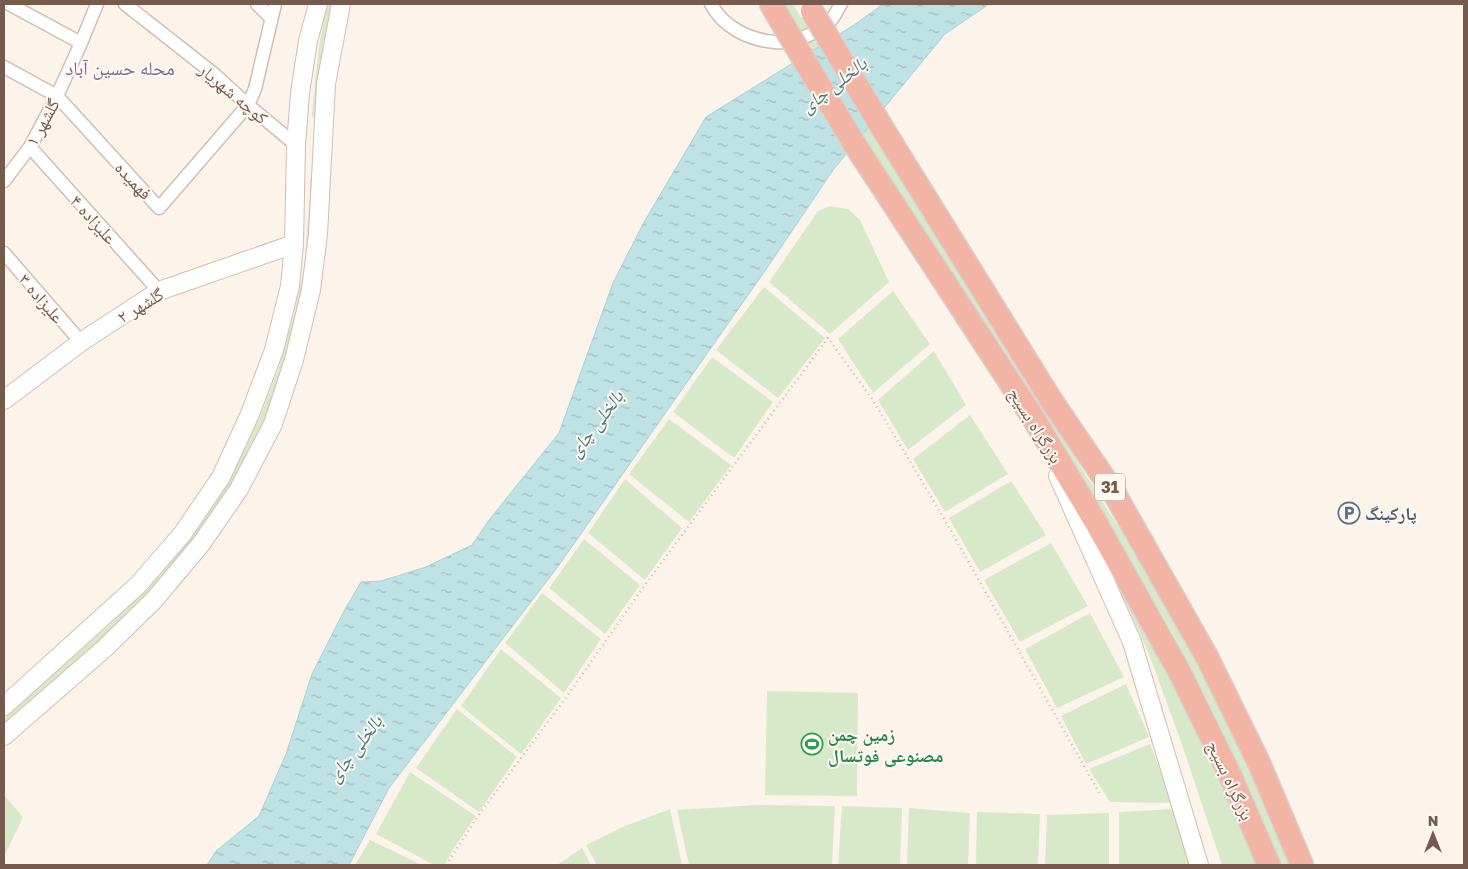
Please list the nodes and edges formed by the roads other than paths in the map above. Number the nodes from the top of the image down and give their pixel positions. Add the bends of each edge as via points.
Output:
1 (9, 4) edge
2 (97, 4) edge
3 (125, 4) edge
4 (257, 4) edge
5 (275, 4) edge
6 (318, 4) edge
7 (341, 4) edge
8 (711, 4) edge
9 (771, 4) edge
10 (841, 4) edge
11 (810, 7) edge
12 (271, 18) junction
13 (81, 43) junction
14 (4, 67) edge
15 (57, 96) junction
16 (248, 105) junction
17 (296, 146) junction
18 (30, 148) junction
19 (322, 149) junction
20 (4, 180) edge
21 (294, 244) junction
22 (4, 254) edge
23 (159, 291) junction
24 (81, 342) junction
25 (4, 400) edge
26 (1032, 416) junction
27 (4, 706) edge
28 (4, 736) edge
29 (1199, 865) edge
30 (1269, 865) edge
31 (1302, 865) edge

1 - 13 street
2 - 13 street, گلشهر ۱
3 - 16 street, کوچه شهریار
4 - 12 street
5 - 12 street
6 - 17 main road via 308,41
7 - 19 main road via 326,84
8 - 10 street via 731,28 776,43 814,34 830,22
9 - 26 highway, بزرگراه بسیج / 31, bridge via 855,145
11 - 31 highway, بزرگراه بسیج / 31, bridge via 1048,395 1122,508 1207,657 1259,763
12 - 16 street via 255,89
13 - 15 street, گلشهر ۱
14 - 15 street
15 - 16 street, فهمیده via 159,208
15 - 18 street, گلشهر ۱
16 - 17 street, کوچه شهریار
17 - 19 main road
17 - 21 main road
18 - 20 street, گلشهر ۱
18 - 23 street, علیزاده ۴
19 - 28 main road via 318,234 311,290 294,360 273,424 239,488 201,544 154,600
21 - 23 main road, گلشهر ۲
21 - 27 main road via 290,286 274,350 221,477 183,533 138,585
22 - 24 street, علیزاده ۳
23 - 24 main road, گلشهر ۲
24 - 25 main road, گلشهر ۲
26 - 29 main road via 1132,642
26 - 30 highway, بزرگراه بسیج / 31 via 1179,671 1231,777

